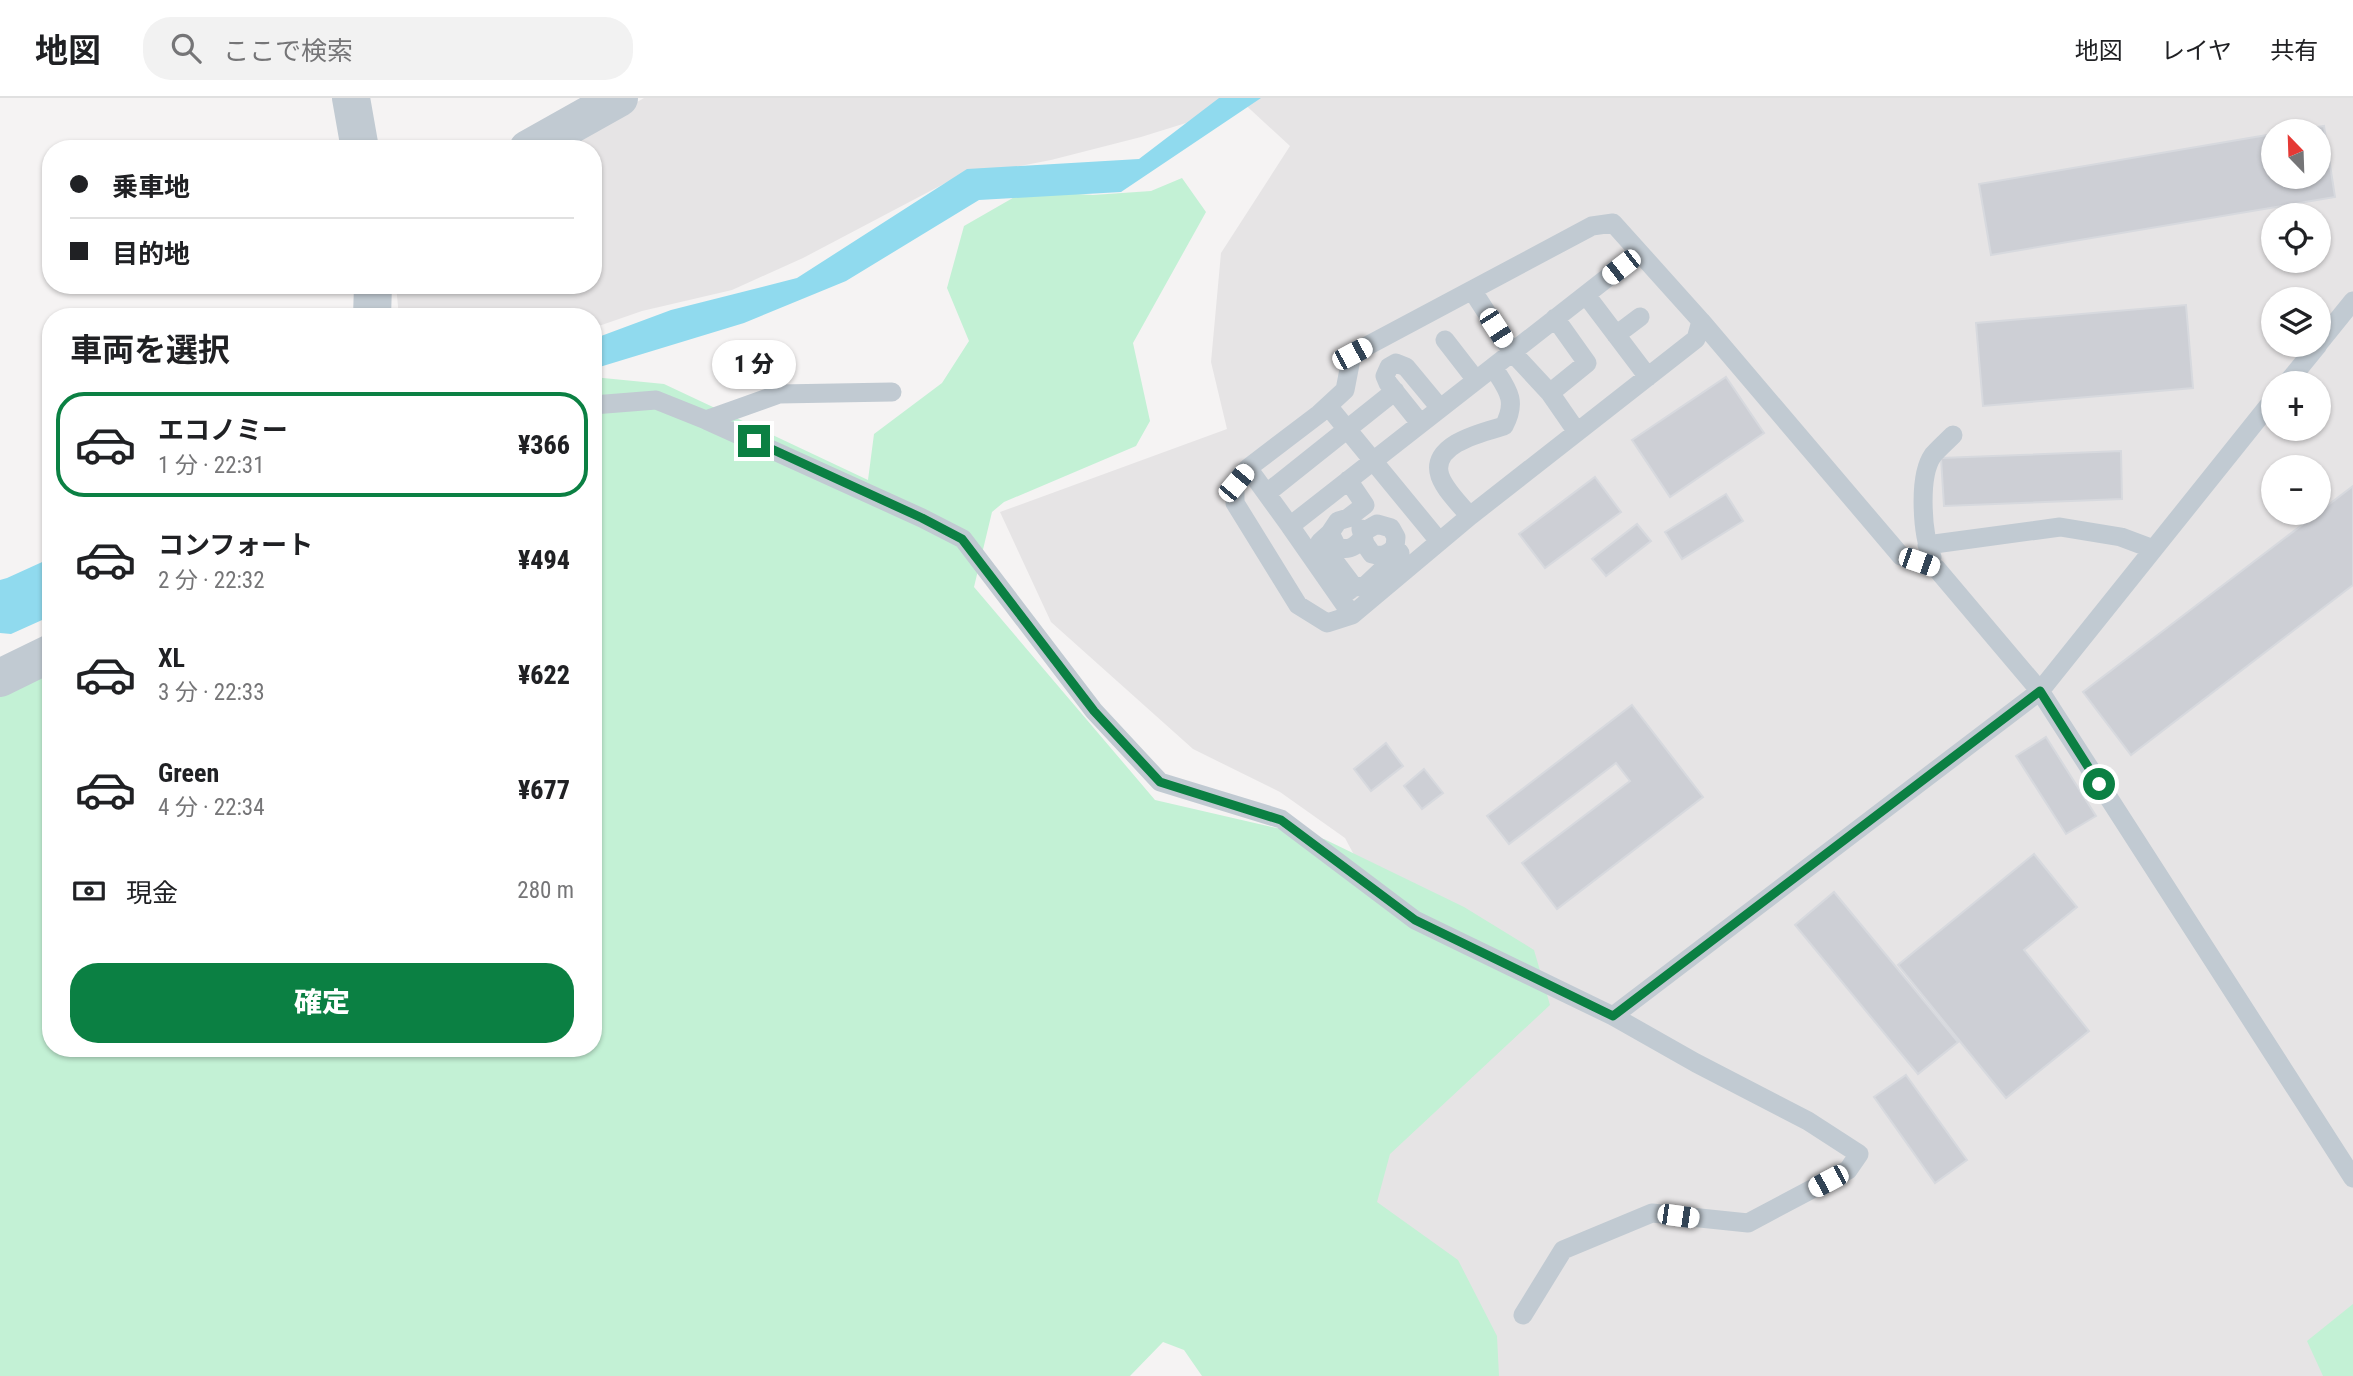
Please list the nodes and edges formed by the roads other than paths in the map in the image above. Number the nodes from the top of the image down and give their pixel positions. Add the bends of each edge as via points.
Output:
1 (351, 98) edge
2 (619, 98) edge
3 (358, 140) edge
4 (544, 140) edge
5 (1639, 253) junction
6 (1472, 290) junction
7 (1586, 295) junction
8 (2353, 301) edge
9 (1640, 317) dead end
10 (1555, 318) junction
11 (1701, 321) junction
12 (2331, 328) edge
13 (1616, 335) junction
14 (1444, 340) dead end
15 (1511, 352) junction
16 (2308, 357) edge
17 (1493, 367) junction
18 (2297, 371) edge
19 (1648, 377) junction
20 (1476, 380) junction
21 (1395, 391) junction
22 (892, 392) dead end
23 (1550, 393) junction
24 (602, 404) edge
25 (1328, 406) junction
26 (1440, 408) junction
27 (2261, 415) edge
28 (706, 419) junction
29 (1420, 423) junction
30 (1347, 429) junction
31 (1577, 432) junction
32 (1953, 435) dead end
33 (1372, 460) junction
34 (1248, 468) junction
35 (1348, 480) junction
36 (1267, 493) junction
37 (1470, 516) junction
38 (1348, 518) junction
39 (1290, 527) junction
40 (1330, 534) junction
41 (1363, 535) junction
42 (1439, 541) junction
43 (1927, 545) junction
44 (2154, 549) junction
45 (1936, 568) junction
46 (1347, 592) junction
47 (1352, 615) junction
48 (42, 657) edge
49 (0, 678) edge
50 (2040, 691) junction
51 (1613, 1016) junction
52 (2353, 1178) edge
53 (1523, 1315) dead end

1 - 3 street
2 - 4 street
5 - 6 lane via 1614,223 1592,226
5 - 7 lane
5 - 11 lane
6 - 15 lane
6 - 25 lane via 1352,354 1345,390
7 - 10 lane
7 - 13 lane
8 - 12 lane
9 - 13 lane
10 - 15 lane
10 - 23 lane via 1587,363
11 - 19 lane via 1696,339
11 - 45 lane via 1901,556
13 - 19 lane
14 - 20 lane
15 - 17 lane
15 - 23 lane
16 - 18 lane
17 - 20 lane
17 - 37 lane via 1508,391 1512,412 1504,426 1463,438 1439,462 1439,475
19 - 31 lane
20 - 26 lane
21 - 26 lane via 1385,376 1396,363 1406,367
21 - 29 lane
21 - 30 lane
22 - 28 lane via 779,394
23 - 31 lane
24 - 28 lane via 656,400
25 - 30 lane
25 - 34 lane
26 - 29 lane
27 - 44 lane
28 - 51 lane via 962,539 1094,711 1160,782 1281,820 1415,920
29 - 33 lane
30 - 33 lane
30 - 36 lane
31 - 37 lane
32 - 43 lane via 1932,456 1923,486
33 - 35 lane
33 - 42 lane
34 - 36 lane
34 - 47 lane via 1236,483 1235,503 1298,605 1326,624
35 - 38 lane via 1366,505
35 - 39 lane
36 - 39 lane
37 - 42 lane
38 - 40 lane via 1334,524
38 - 41 lane
39 - 46 lane
40 - 41 lane via 1337,547 1347,549
40 - 46 lane via 1320,542
41 - 46 lane via 1367,549 1377,555 1395,547 1400,553 1365,586
42 - 47 lane
43 - 44 lane via 2060,527 2121,537
43 - 45 lane
44 - 50 lane
45 - 50 lane
46 - 47 lane
48 - 49 street
50 - 51 lane
50 - 52 lane
51 - 53 lane via 1808,1121 1859,1154 1848,1170 1748,1223 1652,1213 1563,1250

